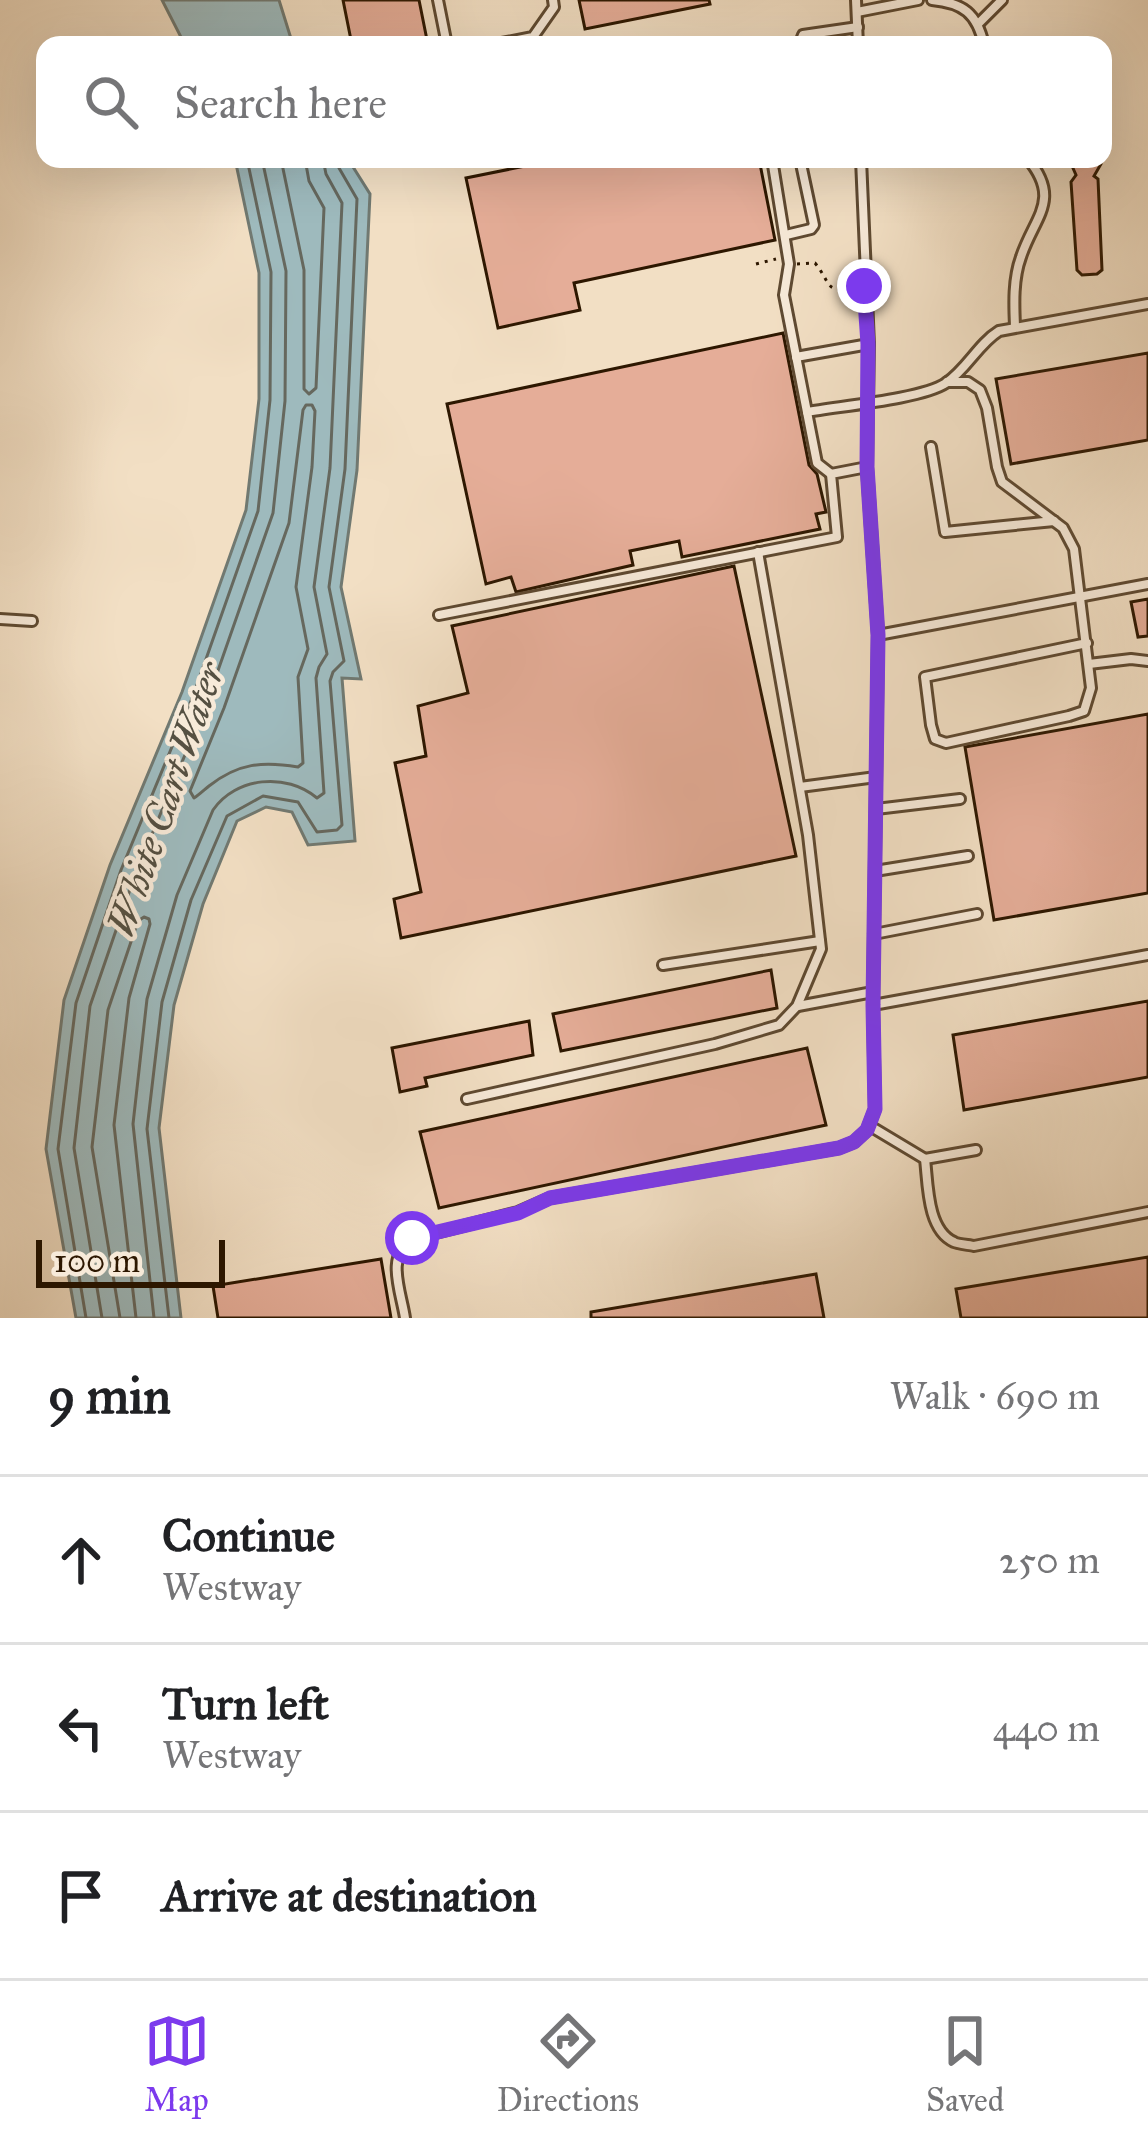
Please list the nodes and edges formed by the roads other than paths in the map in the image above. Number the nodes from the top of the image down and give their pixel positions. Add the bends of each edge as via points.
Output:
1 (438, 0) edge
2 (553, 0) edge
3 (856, 0) edge
4 (918, 0) edge
5 (932, 0) edge
6 (1002, 0) edge
7 (856, 12) junction
8 (978, 24) junction
9 (857, 26) junction
10 (445, 36) edge
11 (534, 36) edge
12 (803, 36) edge
13 (858, 36) edge
14 (981, 36) edge
15 (774, 168) edge
16 (802, 168) edge
17 (861, 168) edge
18 (1036, 168) edge
19 (786, 235) junction
20 (1148, 304) edge
21 (1015, 326) junction
22 (868, 344) junction
23 (796, 357) junction
24 (947, 382) junction
25 (868, 401) junction
26 (807, 412) junction
27 (931, 447) dead end
28 (867, 467) junction
29 (831, 474) junction
30 (1055, 521) junction
31 (758, 552) junction
32 (1148, 584) edge
33 (1082, 595) junction
34 (439, 615) dead end
35 (0, 619) edge
36 (32, 621) dead end
37 (878, 635) junction
38 (1087, 643) junction
39 (1148, 661) edge
40 (1089, 664) junction
41 (876, 777) junction
42 (800, 788) junction
43 (960, 799) dead end
44 (876, 809) junction
45 (968, 856) dead end
46 (874, 871) junction
47 (977, 914) dead end
48 (874, 934) junction
49 (820, 941) junction
50 (1148, 955) edge
51 (663, 965) dead end
52 (873, 992) junction
53 (873, 1005) junction
54 (797, 1006) junction
55 (467, 1099) dead end
56 (870, 1126) junction
57 (976, 1150) dead end
58 (925, 1160) junction
59 (1148, 1212) edge
60 (405, 1318) edge

1 - 10 lane
2 - 11 lane
3 - 7 lane
4 - 7 lane
5 - 8 lane via 953,2
6 - 8 lane
7 - 9 lane
8 - 14 lane
9 - 12 lane
9 - 13 lane
15 - 19 lane
16 - 19 lane via 814,225
17 - 22 lane
18 - 21 lane via 1045,206 1019,261
19 - 23 lane via 784,291
20 - 21 lane
21 - 24 lane via 987,338
22 - 23 lane
22 - 25 lane
23 - 26 lane
24 - 25 lane
24 - 30 lane via 980,389 1002,482
25 - 26 lane
25 - 28 lane
26 - 29 lane via 818,463
27 - 30 lane via 945,532
28 - 29 lane
28 - 37 lane
29 - 31 lane via 837,537
30 - 33 lane via 1074,549
31 - 34 lane
31 - 42 lane
32 - 33 lane
33 - 37 lane
33 - 38 lane
35 - 36 lane
37 - 41 lane
38 - 40 lane
38 - 40 lane via 925,676 935,739 1084,711
39 - 40 lane
41 - 42 lane
41 - 44 lane
42 - 49 lane
43 - 44 lane
44 - 46 lane
45 - 46 lane
46 - 48 lane
47 - 48 lane
48 - 52 lane
49 - 51 lane
49 - 54 lane
50 - 53 lane
52 - 53 lane
52 - 54 lane
53 - 56 lane
54 - 55 lane via 779,1025 715,1044
56 - 58 lane
56 - 60 lane via 839,1148 550,1198 412,1238 395,1258
57 - 58 lane
58 - 59 lane via 933,1214 955,1244

